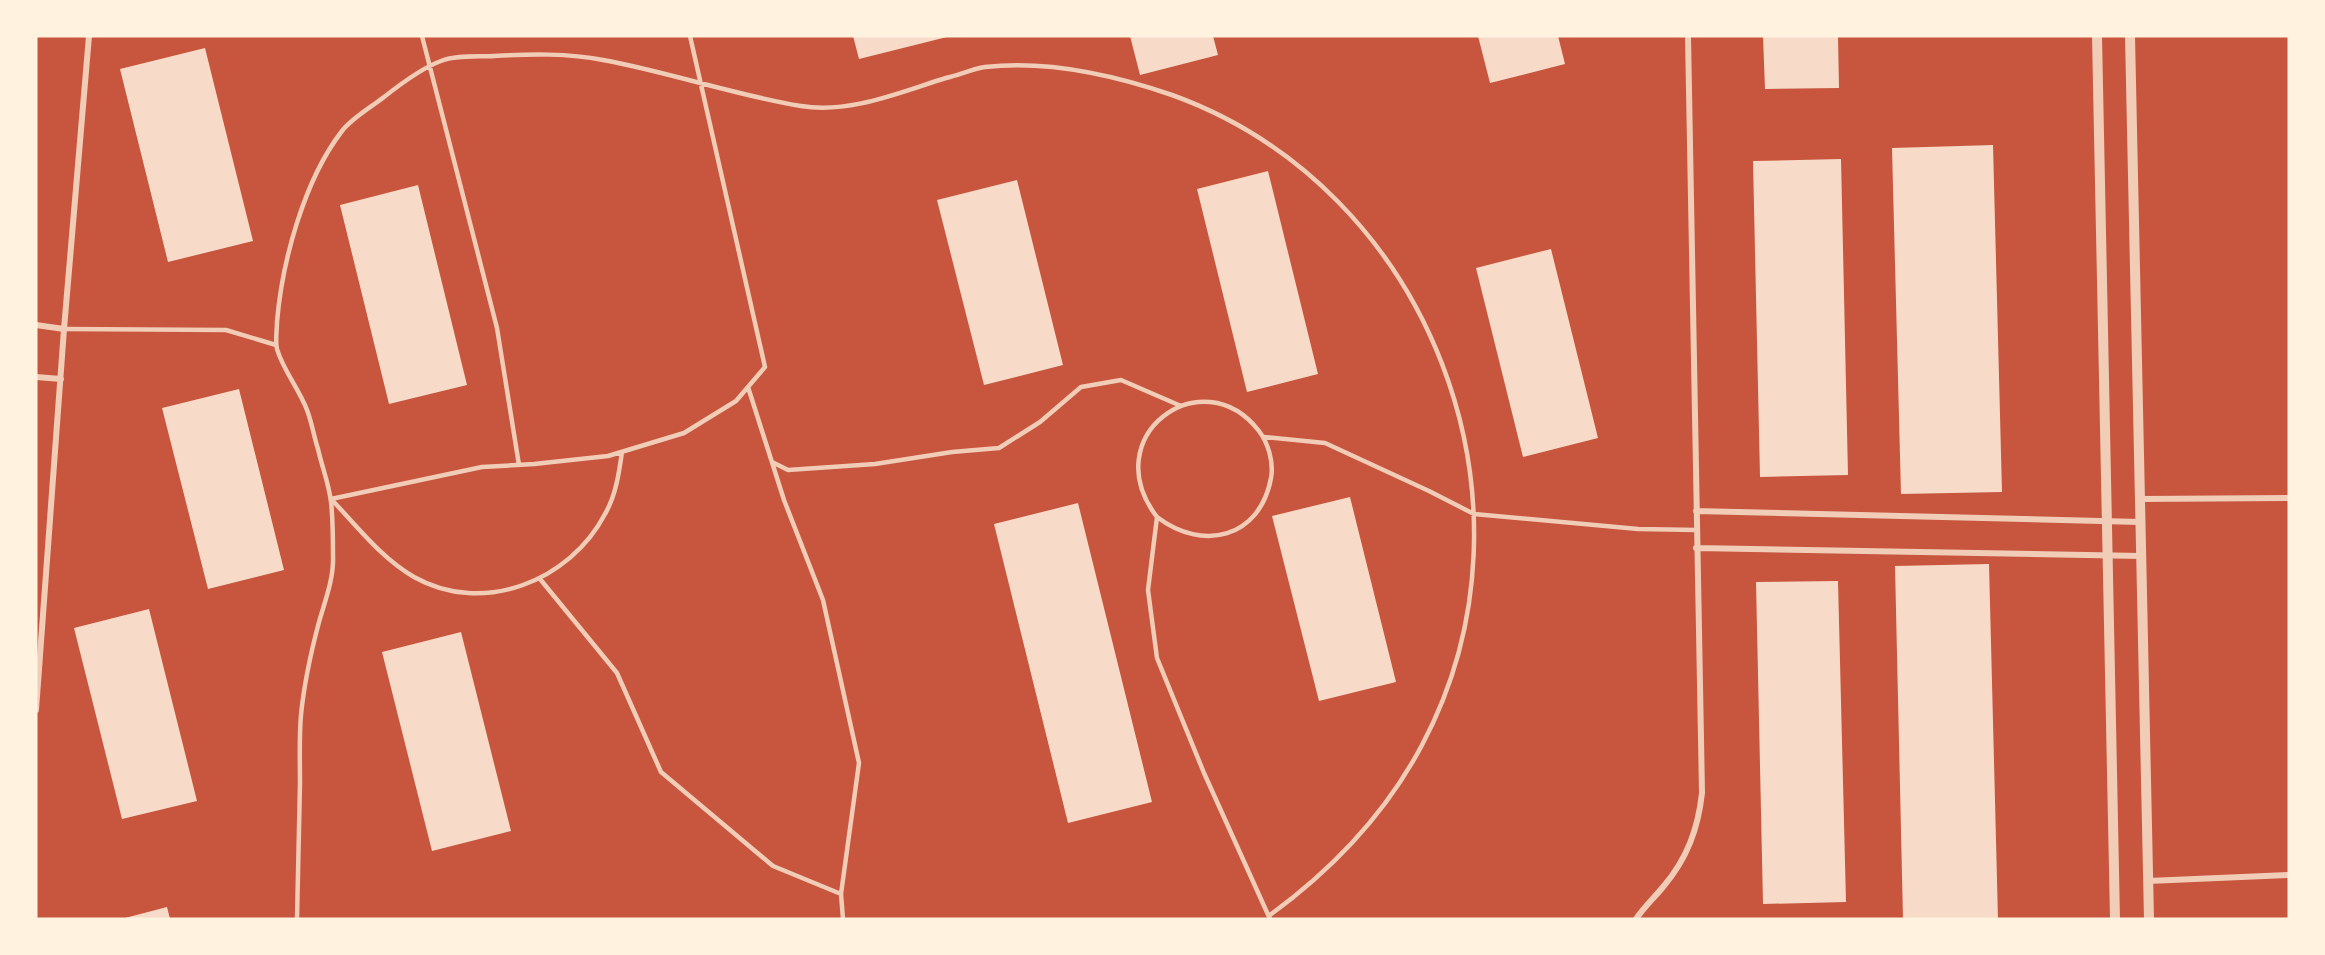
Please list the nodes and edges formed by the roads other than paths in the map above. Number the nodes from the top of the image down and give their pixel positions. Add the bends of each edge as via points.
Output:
1 (89, 36) edge
2 (422, 36) edge
3 (690, 36) edge
4 (1688, 36) edge
5 (2097, 36) edge
6 (2130, 36) edge
7 (429, 68) junction
8 (701, 83) junction
9 (36, 325) edge
10 (64, 329) junction
11 (276, 345) junction
12 (36, 377) edge
13 (61, 379) junction
14 (748, 387) junction
15 (1181, 406) junction
16 (1264, 437) junction
17 (622, 452) junction
18 (772, 462) junction
19 (519, 465) junction
20 (2289, 498) edge
21 (331, 499) junction
22 (2140, 499) junction
23 (1696, 511) junction
24 (1474, 514) junction
25 (1157, 517) junction
26 (2107, 521) junction
27 (2140, 522) junction
28 (1696, 530) junction
29 (1696, 548) junction
30 (2108, 556) junction
31 (2141, 556) junction
32 (540, 579) junction
33 (36, 710) edge
34 (2289, 875) edge
35 (2148, 880) junction
36 (841, 894) junction
37 (1270, 917) edge
38 (297, 919) edge
39 (843, 919) edge
40 (1636, 919) edge
41 (2115, 919) edge
42 (2149, 919) edge

1 - 10 street
2 - 7 lane
3 - 8 lane
4 - 23 street
5 - 26 street
6 - 22 street
7 - 8 lane via 443,59 527,54 598,58
7 - 11 lane via 396,87 344,127 325,159 309,192 286,263
7 - 19 lane via 497,328
8 - 14 lane via 765,367
8 - 24 lane via 808,108 852,106 982,68 1032,66 1130,82 1178,97 1223,118 1306,172 1343,206 1404,285 1429,329 1448,375 1471,467
9 - 10 street
10 - 11 lane via 226,330
10 - 13 street
11 - 21 lane via 307,411
12 - 13 street
13 - 33 street
14 - 17 lane via 736,401 684,434
14 - 18 lane
15 - 16 lane via 1219,403 1237,410
15 - 18 lane via 1121,380 1081,387 1040,422 999,448 875,464 788,470
15 - 25 lane via 1150,429 1137,465 1138,484
16 - 24 lane via 1325,443
16 - 25 lane via 1272,474 1268,493 1245,524 1209,537 1172,529
17 - 19 lane
17 - 32 lane via 614,493 596,530 561,566
18 - 36 lane via 823,600 859,763
19 - 21 lane via 482,466
20 - 22 street
21 - 32 lane via 395,564 416,578 462,592 489,593
21 - 38 lane via 334,567 312,651 301,715
22 - 27 street
23 - 26 street
23 - 28 street
24 - 28 lane via 1638,529
24 - 37 lane via 1474,561 1461,642 1444,699 1425,741 1374,821 1308,888
25 - 37 lane via 1148,590 1157,658
26 - 27 street
26 - 30 street
27 - 31 street
28 - 29 street
29 - 30 street
29 - 40 street via 1702,793 1699,815 1679,865
30 - 31 street
30 - 41 street
31 - 35 street
32 - 36 lane via 617,673 661,772 773,866
34 - 35 street
35 - 42 street
36 - 39 lane

